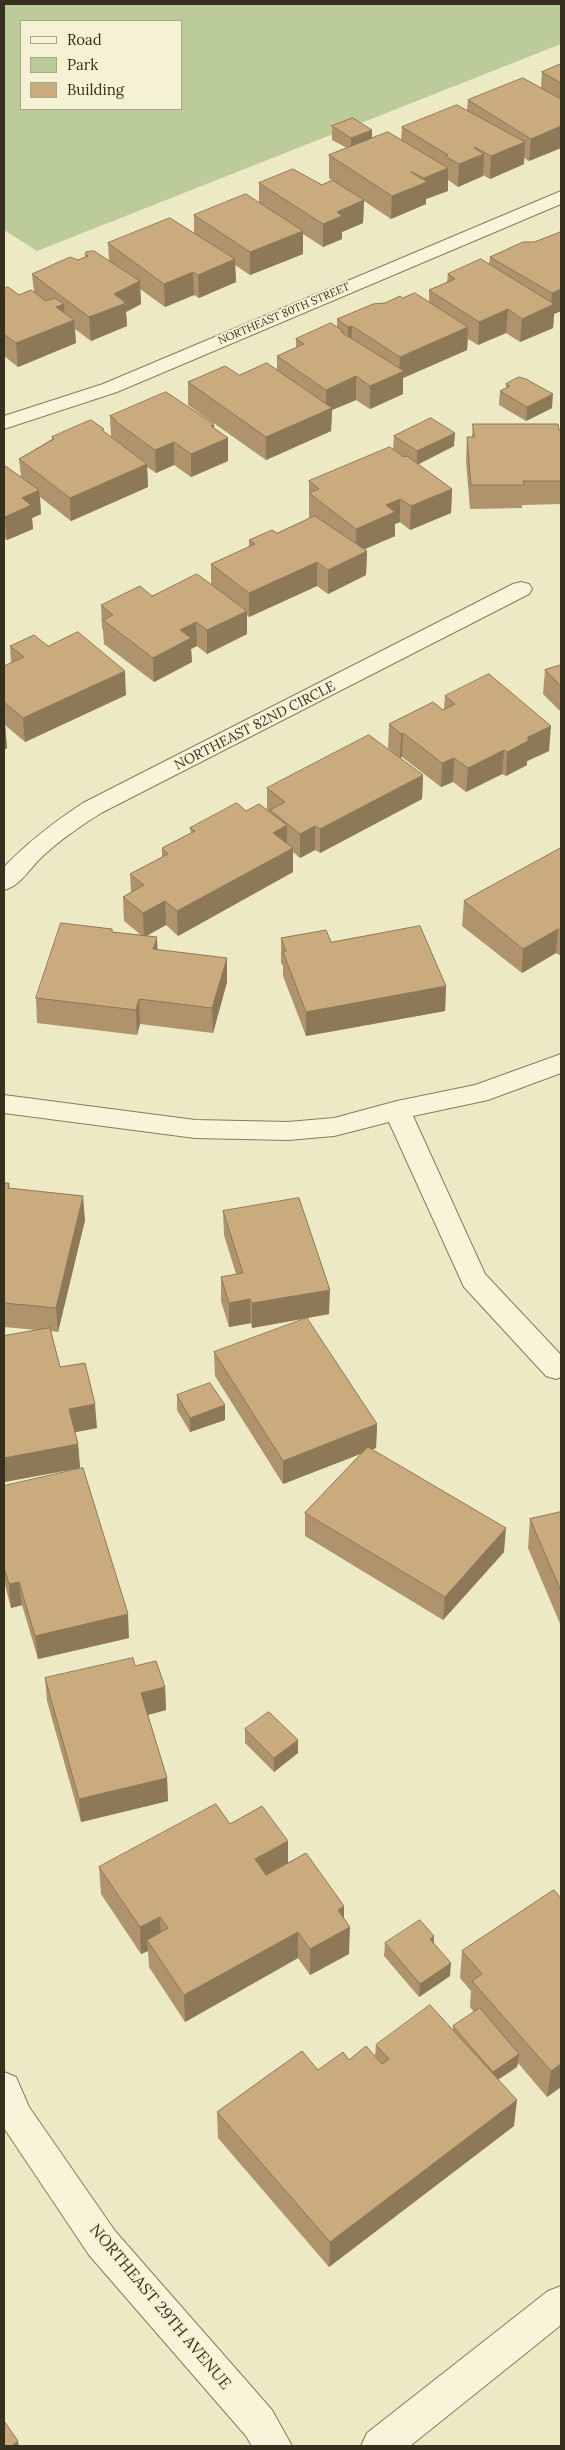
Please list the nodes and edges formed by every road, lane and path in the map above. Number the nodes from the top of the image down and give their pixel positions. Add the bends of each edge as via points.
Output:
1 (561, 198) edge
2 (4, 423) edge
3 (521, 589) dead end
4 (4, 882) edge
5 (561, 1063) edge
6 (4, 1104) edge
7 (397, 1110) junction
8 (556, 1368) dead end
9 (4, 2088) edge
10 (561, 2304) edge
11 (273, 2446) edge
12 (380, 2446) edge

1 - 2 street, NORTHEAST 80TH STREET via 110,388
3 - 4 street, NORTHEAST 82ND CIRCLE via 92,808 35,849
5 - 7 street via 479,1093
6 - 7 street via 195,1129 279,1131 334,1127
7 - 8 street via 474,1280
9 - 11 street, NORTHEAST 29TH AVENUE via 16,2117 102,2243 258,2423
10 - 12 street

